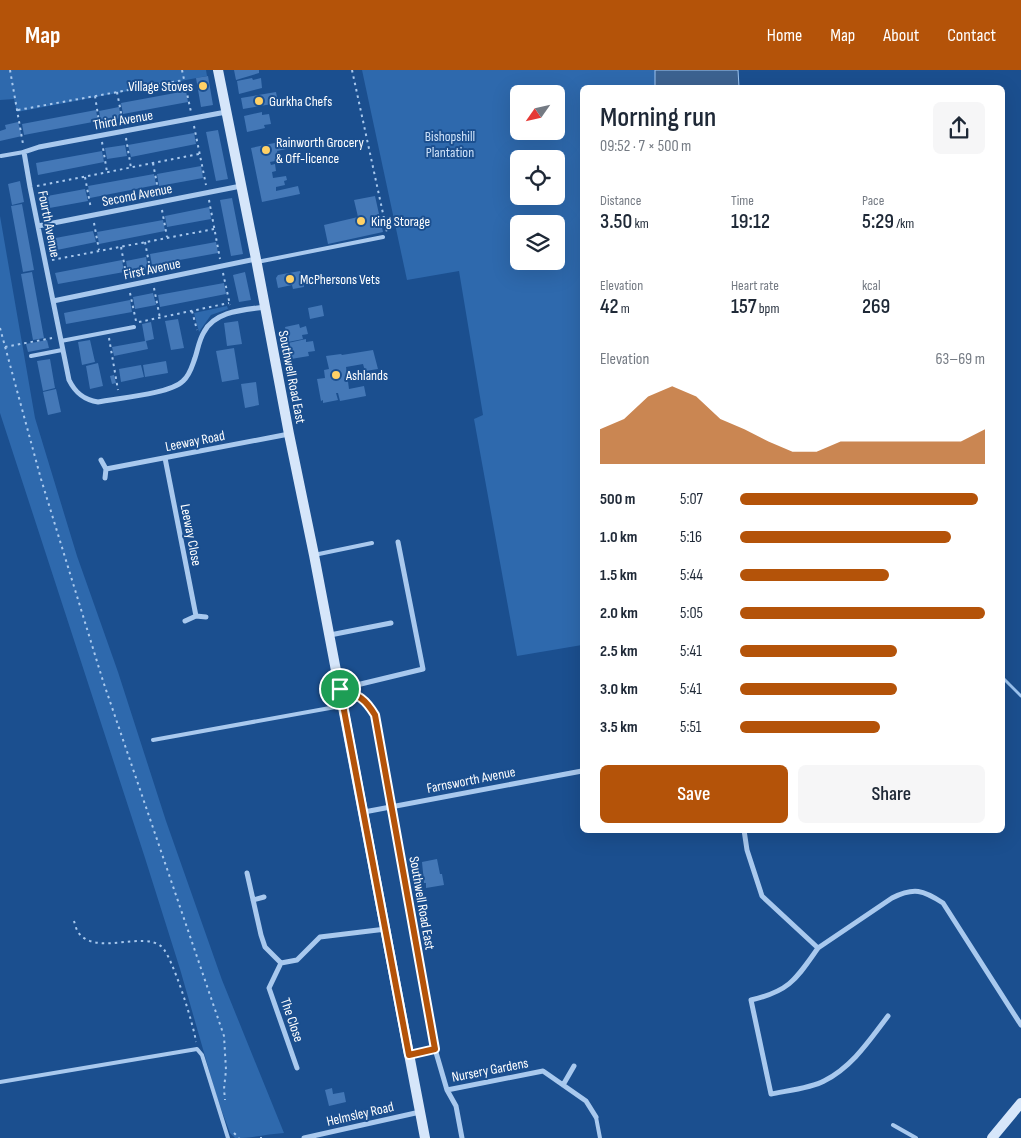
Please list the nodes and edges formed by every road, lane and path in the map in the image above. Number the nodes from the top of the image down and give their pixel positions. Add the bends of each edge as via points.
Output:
1 (10, 70) edge
2 (182, 70) edge
3 (218, 70) edge
4 (352, 70) edge
5 (18, 110) junction
6 (227, 112) junction
7 (24, 152) junction
8 (199, 154) dead end
9 (1, 156) edge
10 (241, 186) junction
11 (30, 187) junction
12 (38, 226) junction
13 (214, 229) dead end
14 (383, 237) joint
15 (257, 261) junction
16 (45, 262) junction
17 (53, 301) junction
18 (229, 303) dead end
19 (265, 306) junction
20 (192, 311) junction
21 (134, 327) joint
22 (0, 328) edge
23 (108, 332) junction
24 (60, 338) junction
25 (200, 343) junction
26 (5, 347) junction
27 (62, 350) junction
28 (31, 356) dead end
29 (120, 397) junction
30 (288, 434) junction
31 (165, 458) junction
32 (101, 460) dead end
33 (106, 469) junction
34 (105, 478) dead end
35 (398, 542) dead end
36 (372, 543) dead end
37 (314, 555) junction
38 (196, 616) junction
39 (206, 617) dead end
40 (185, 621) dead end
41 (391, 623) dead end
42 (329, 636) junction
43 (340, 689) junction
44 (343, 705) junction
45 (153, 740) dead end
46 (580, 771) edge
47 (391, 807) junction
48 (364, 812) junction
49 (744, 833) edge
50 (247, 873) dead end
51 (264, 897) dead end
52 (253, 900) junction
53 (74, 921) dead end
54 (386, 929) junction
55 (818, 948) junction
56 (281, 963) junction
57 (888, 1016) dead end
58 (1021, 1024) edge
59 (197, 1049) junction
60 (435, 1049) junction
61 (409, 1055) junction
62 (574, 1066) dead end
63 (297, 1068) dead end
64 (0, 1082) edge
65 (563, 1084) junction
66 (447, 1090) junction
67 (1021, 1103) edge
68 (225, 1104) dead end
69 (420, 1112) junction
70 (596, 1117) joint
71 (893, 1125) dead end
72 (231, 1129) dead end
73 (228, 1138) edge
74 (239, 1138) edge
75 (304, 1138) edge
76 (425, 1138) edge
77 (462, 1138) edge
78 (600, 1138) edge
79 (916, 1138) edge
80 (992, 1138) edge

1 - 5 path
2 - 5 path via 185,80
3 - 6 main road, Southwell Road East
4 - 14 path via 388,236
5 - 7 path
6 - 7 street, Third Avenue
6 - 10 main road, Southwell Road East
7 - 9 lane
7 - 11 street, Fourth Avenue
8 - 11 path
10 - 12 street, Second Avenue
10 - 15 main road, Southwell Road East
11 - 12 street, Fourth Avenue
12 - 16 street, Fourth Avenue
13 - 16 path
14 - 15 lane
15 - 17 street, First Avenue
15 - 19 main road, Southwell Road East
16 - 17 street, Fourth Avenue
17 - 24 street, Fourth Avenue
18 - 20 path
19 - 25 street, Fourth Avenue via 218,317 203,332
19 - 30 main road, Southwell Road East
20 - 21 path via 136,323
20 - 25 path
21 - 23 lane
22 - 26 path
23 - 24 lane
23 - 29 path
24 - 26 path
24 - 27 street, Fourth Avenue
25 - 29 street, Fourth Avenue via 188,374 177,386
26 - 68 path via 41,479 103,680 224,1036
27 - 28 lane
27 - 29 street, Fourth Avenue via 69,380 78,394 98,402
30 - 31 street, Leeway Road
30 - 37 main road, Southwell Road East
31 - 33 street, Leeway Road
31 - 38 street, Leeway Close
32 - 33 street
33 - 34 street
35 - 43 street via 423,669
36 - 37 lane
37 - 42 main road, Southwell Road East
38 - 39 street
38 - 40 street
41 - 42 street
42 - 43 main road, Southwell Road East
43 - 44 main road, Southwell Road East
43 - 47 street, Southwell Road East via 359,696 375,715
44 - 45 lane
44 - 48 main road, Southwell Road East
46 - 47 street, Farnsworth Avenue
47 - 48 street, Farnsworth Avenue
47 - 60 street, Southwell Road East
48 - 54 main road, Southwell Road East
49 - 55 street via 762,896
50 - 52 street
51 - 52 street
52 - 56 street via 265,946
53 - 59 path via 86,940 101,943 151,942 162,947 178,980 194,1028
54 - 56 street via 320,938 297,960
54 - 61 main road, Southwell Road East
55 - 57 street via 798,977 785,988 751,1000 771,1094 822,1082 838,1072 857,1057
55 - 58 street via 892,898 917,890 943,903
56 - 63 street, The Close via 270,988
59 - 64 lane
59 - 73 lane via 202,1055
60 - 61 street
60 - 66 street, Southwell Road East
61 - 69 main road, Southwell Road East
62 - 65 street
65 - 66 street, Nursery Gardens via 543,1071
65 - 70 street, Nursery Gardens via 586,1101
66 - 77 street, Southwell Road East via 456,1106
67 - 80 main road
69 - 75 street, Helmsley Road
69 - 76 main road, Southwell Road East
70 - 78 lane, Nursery Gardens
71 - 79 lane
72 - 74 path

